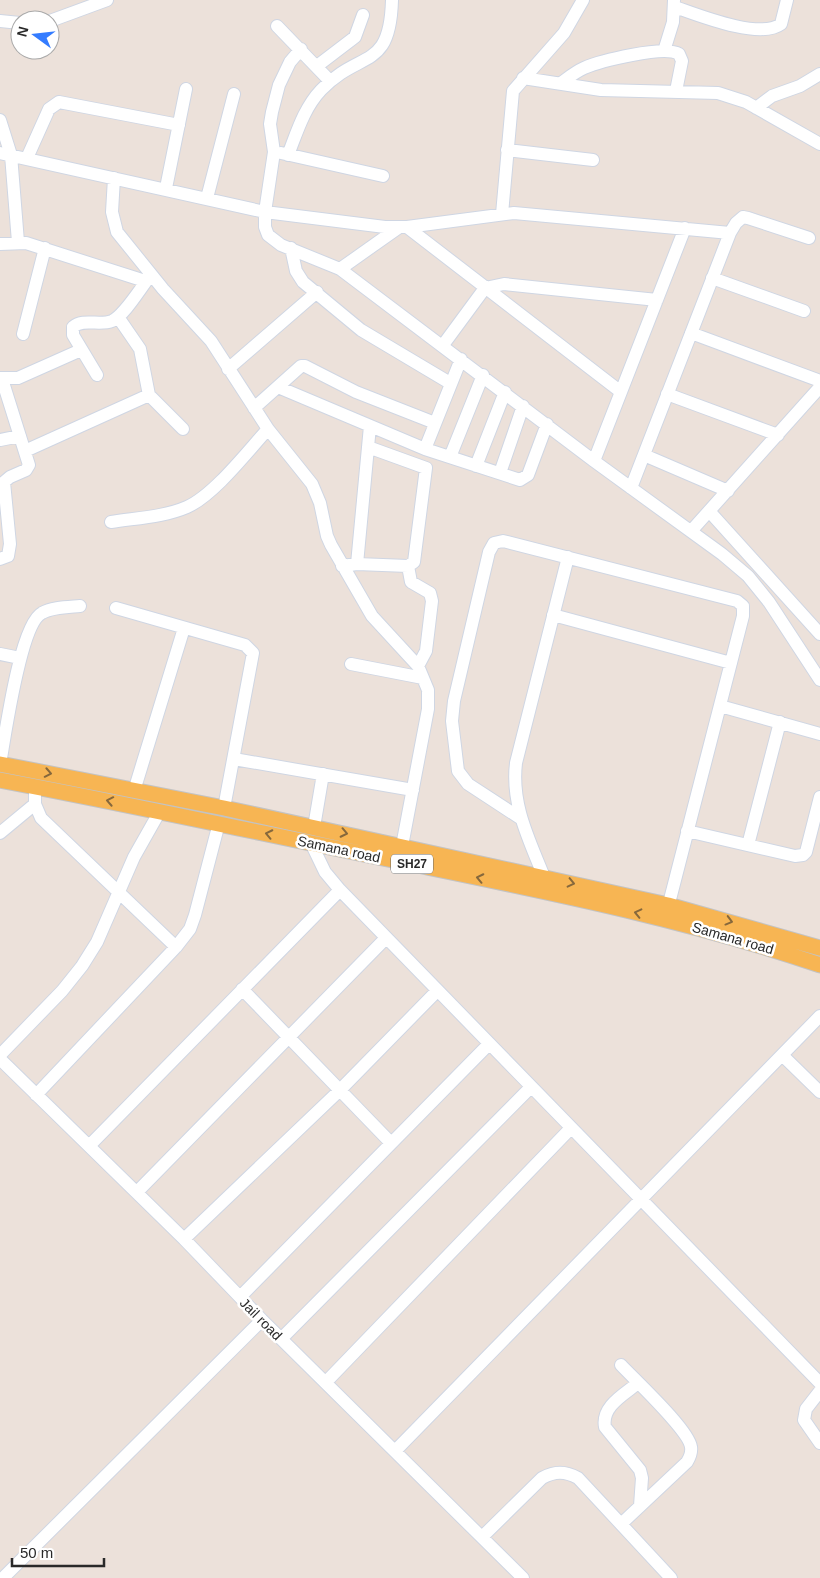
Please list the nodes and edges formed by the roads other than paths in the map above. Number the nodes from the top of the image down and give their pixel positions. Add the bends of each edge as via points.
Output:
1 (107, 0) edge
2 (392, 0) edge
3 (583, 0) edge
4 (787, 0) edge
5 (675, 4) edge
6 (363, 16) dead end
7 (60, 17) edge
8 (277, 26) dead end
9 (301, 49) junction
10 (664, 51) junction
11 (317, 66) junction
12 (820, 74) edge
13 (524, 78) junction
14 (330, 81) junction
15 (561, 83) junction
16 (186, 90) dead end
17 (676, 91) junction
18 (234, 94) dead end
19 (756, 108) junction
20 (0, 120) edge
21 (179, 125) junction
22 (820, 144) edge
23 (507, 150) junction
24 (274, 152) junction
25 (5, 154) edge
26 (288, 155) junction
27 (27, 158) junction
28 (593, 160) dead end
29 (383, 176) dead end
30 (114, 178) junction
31 (166, 188) junction
32 (207, 198) junction
33 (264, 212) junction
34 (502, 214) junction
35 (403, 228) junction
36 (685, 228) junction
37 (730, 233) junction
38 (809, 238) dead end
39 (18, 242) junction
40 (0, 244) edge
41 (46, 248) junction
42 (290, 248) junction
43 (340, 269) junction
44 (148, 278) junction
45 (712, 278) junction
46 (486, 288) junction
47 (316, 292) junction
48 (657, 300) junction
49 (804, 312) dead end
50 (118, 317) junction
51 (691, 333) junction
52 (23, 334) dead end
53 (443, 345) junction
54 (81, 350) junction
55 (461, 359) junction
56 (228, 369) junction
57 (97, 375) dead end
58 (483, 375) junction
59 (1, 378) edge
60 (820, 381) edge
61 (450, 383) junction
62 (278, 387) junction
63 (820, 387) edge
64 (505, 392) junction
65 (621, 392) junction
66 (667, 394) junction
67 (149, 396) junction
68 (523, 406) junction
69 (254, 408) junction
70 (435, 423) junction
71 (547, 424) junction
72 (370, 426) junction
73 (183, 429) dead end
74 (268, 430) junction
75 (778, 435) junction
76 (20, 436) junction
77 (0, 440) edge
78 (368, 447) junction
79 (425, 449) junction
80 (25, 451) junction
81 (644, 455) junction
82 (450, 457) junction
83 (594, 461) junction
84 (476, 466) junction
85 (500, 473) junction
86 (631, 488) junction
87 (728, 491) junction
88 (709, 511) junction
89 (111, 522) dead end
90 (692, 530) junction
91 (568, 557) junction
92 (0, 558) edge
93 (357, 564) junction
94 (342, 566) junction
95 (408, 566) junction
96 (80, 606) dead end
97 (116, 608) dead end
98 (553, 615) junction
99 (184, 628) junction
100 (820, 634) edge
101 (0, 654) edge
102 (20, 658) junction
103 (731, 663) junction
104 (351, 664) dead end
105 (418, 666) junction
106 (424, 678) junction
107 (820, 680) edge
108 (720, 706) junction
109 (780, 722) junction
110 (820, 734) edge
111 (234, 759) junction
112 (0, 764) edge
113 (323, 774) junction
114 (0, 780) edge
115 (35, 787) junction
116 (412, 790) junction
117 (134, 791) junction
118 (820, 797) edge
119 (35, 804) junction
120 (224, 808) junction
121 (160, 810) junction
122 (520, 818) junction
123 (219, 823) junction
124 (314, 827) junction
125 (687, 831) junction
126 (0, 833) edge
127 (311, 843) junction
128 (748, 845) junction
129 (402, 846) junction
130 (544, 877) junction
131 (340, 890) junction
132 (119, 891) junction
133 (666, 912) junction
134 (386, 938) junction
135 (176, 947) junction
136 (820, 948) edge
137 (820, 965) edge
138 (242, 989) junction
139 (438, 991) junction
140 (820, 1016) edge
141 (288, 1038) junction
142 (489, 1044) junction
143 (0, 1055) edge
144 (782, 1055) junction
145 (0, 1059) edge
146 (531, 1087) junction
147 (339, 1091) junction
148 (820, 1092) edge
149 (36, 1095) junction
150 (572, 1128) junction
151 (391, 1144) junction
152 (89, 1146) junction
153 (137, 1192) junction
154 (641, 1199) junction
155 (184, 1239) junction
156 (240, 1297) junction
157 (262, 1320) junction
158 (281, 1339) junction
159 (621, 1365) dead end
160 (326, 1382) junction
161 (638, 1383) junction
162 (820, 1383) edge
163 (820, 1391) edge
164 (820, 1443) edge
165 (396, 1450) junction
166 (640, 1506) junction
167 (621, 1524) junction
168 (482, 1537) junction
169 (3, 1578) edge
170 (523, 1578) edge
171 (671, 1578) edge

1 - 7 street
2 - 14 street via 390,32 384,45
3 - 13 street via 564,33
4 - 5 street via 781,24 771,28 737,26
5 - 10 street
6 - 11 street via 355,37
8 - 9 street
9 - 11 street
9 - 24 street via 290,62 274,98 270,124
10 - 15 street via 585,67
10 - 17 street via 676,52 681,57
11 - 14 street
12 - 19 street via 800,86 772,96
13 - 15 street
13 - 23 street via 512,96
14 - 26 street via 306,110
15 - 17 street via 612,91
16 - 21 street
17 - 19 street via 718,93
18 - 32 street
19 - 22 street
20 - 25 street
21 - 27 street via 59,102 49,109
21 - 31 street
23 - 28 street
23 - 34 street
24 - 26 street
24 - 33 street
25 - 27 street
25 - 39 street
26 - 29 street
27 - 30 street
30 - 31 street
30 - 44 street via 114,222
31 - 32 street
32 - 33 street
33 - 35 street
33 - 42 street via 268,235
34 - 35 street
34 - 36 street
35 - 43 street
35 - 46 street
36 - 37 street
36 - 48 street
37 - 38 street via 743,217
37 - 45 street
39 - 40 street
39 - 41 street
41 - 44 street
41 - 52 street
42 - 43 street
42 - 47 street via 299,278
43 - 53 street
44 - 50 street
44 - 56 street via 211,341
45 - 49 street
45 - 51 street
46 - 48 street via 514,284
46 - 53 street
46 - 65 street
47 - 56 street
47 - 61 street via 361,330
48 - 65 street
50 - 54 street via 106,323 76,324 72,330
50 - 67 street via 140,349
51 - 60 street
51 - 66 street
53 - 55 street
54 - 57 street
54 - 59 street via 18,378
55 - 58 street
55 - 61 street
56 - 69 street
58 - 64 street
58 - 82 street
59 - 76 street
61 - 70 street
62 - 69 street
62 - 70 street via 301,366 309,367 356,392
62 - 72 street
63 - 75 street
64 - 68 street
64 - 84 street
65 - 83 street
66 - 75 street
66 - 81 street
67 - 73 street
67 - 80 street
68 - 71 street
68 - 85 street
69 - 74 street
70 - 79 street
71 - 83 street
71 - 85 street via 525,478 520,480
72 - 78 street
72 - 79 street
74 - 89 street via 196,502 171,512
74 - 94 street via 312,484 327,536
75 - 87 street
76 - 77 street
76 - 80 street
78 - 93 street
78 - 95 street via 427,470 414,562
79 - 82 street
80 - 92 street via 28,468 4,482 10,544 8,556
81 - 86 street
81 - 87 street
82 - 84 street
83 - 86 street
84 - 85 street
86 - 90 street
87 - 88 street
88 - 90 street
88 - 100 street
90 - 107 street via 748,576
91 - 98 street
91 - 103 street via 737,601 744,611
91 - 122 street via 503,541 494,543 457,681 452,720 458,771 468,784
93 - 94 street
93 - 95 street
94 - 105 street via 372,616
95 - 105 street via 410,582 430,593 432,601 426,651
96 - 102 street via 48,611 35,618
97 - 99 street
98 - 103 street
98 - 122 street via 516,764 515,790
99 - 111 street via 245,646 253,653
99 - 117 street
101 - 102 street
102 - 112 street
103 - 108 street
104 - 106 street
105 - 106 street
106 - 116 street via 428,708
108 - 109 street
108 - 125 street
109 - 110 street
109 - 128 street
111 - 113 street
111 - 120 street
112 -> 117 main road, Samana road / SH27
113 - 116 street
113 - 124 street
114 - 115 main road, Samana road / SH27
115 - 119 street
121 -> 115 main road, Samana road / SH27
116 - 129 street
117 - 120 main road, Samana road / SH27
118 - 128 street via 806,852 802,855
119 - 126 street
119 - 132 street via 41,818
120 - 124 main road, Samana road / SH27
121 - 123 main road, Samana road / SH27
121 - 132 street
122 - 130 street
127 -> 123 main road, Samana road / SH27
123 - 135 street via 196,916
124 -> 129 main road, Samana road / SH27
125 - 128 street
125 - 133 street
127 - 131 street via 325,872
133 -> 127 main road, Samana road / SH27 via 544,891
129 - 130 main road, Samana road / SH27
130 -> 133 main road, Samana road / SH27
131 - 134 street
131 - 138 street
132 - 135 street
132 - 143 street via 97,942 82,966
133 -> 136 main road, Samana road / SH27
133 - 137 main road, Samana road / SH27 via 720,934
134 - 139 street
134 - 141 street
135 - 149 street
138 - 141 street
138 - 152 street
139 - 142 street
139 - 147 street
140 - 144 street
141 - 147 street
141 - 153 street
142 - 146 street
142 - 151 street
144 - 148 street
144 - 154 street
145 - 149 street, Jail road
146 - 150 street
146 - 158 street
147 - 151 street
147 - 155 street
149 - 152 street, Jail road
150 - 154 street
150 - 160 street
151 - 156 street
152 - 153 street, Jail road
153 - 155 street, Jail road
154 - 162 street
154 - 165 street
155 - 156 street, Jail road
156 - 157 street, Jail road
157 - 158 street, Jail road
157 - 169 street
158 - 160 street, Jail road
159 - 161 street
160 - 165 street, Jail road
161 - 166 street via 613,1404 604,1420 605,1427 640,1470
161 - 166 street via 686,1434 692,1448 687,1462
163 - 164 street via 806,1409 804,1420
165 - 168 street, Jail road
166 - 167 street
167 - 168 street via 578,1478 560,1472 534,1484
167 - 171 street
168 - 170 street, Jail road

